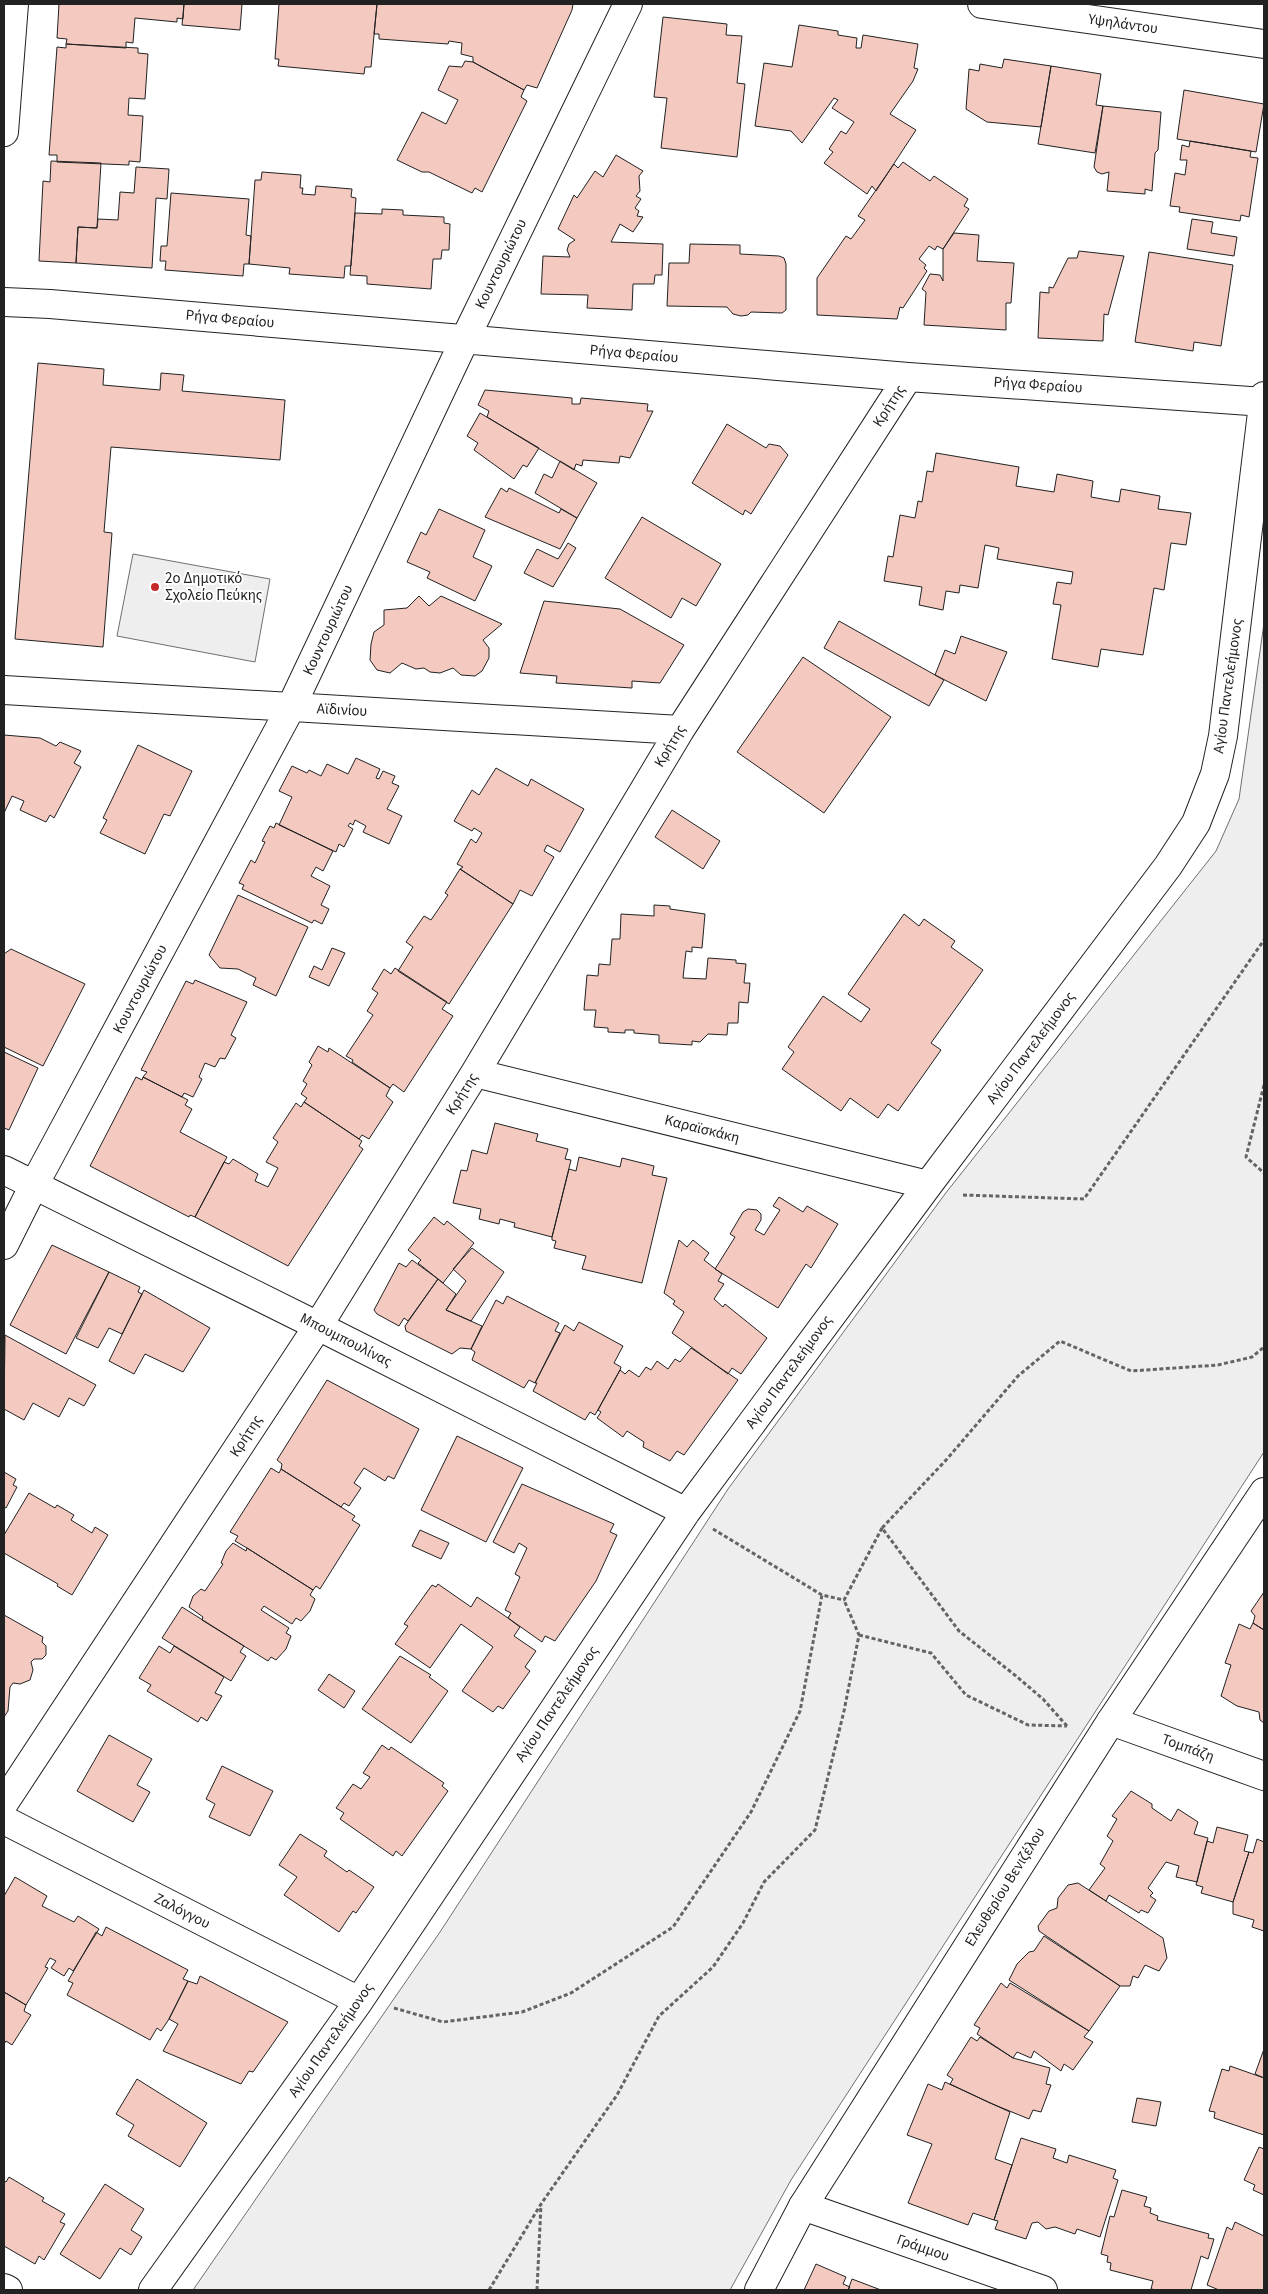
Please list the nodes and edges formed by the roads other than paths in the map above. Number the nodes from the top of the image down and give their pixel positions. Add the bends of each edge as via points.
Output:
1 (14, 4) edge
2 (628, 4) edge
3 (982, 4) edge
4 (1264, 44) edge
5 (4, 132) edge
6 (4, 302) edge
7 (465, 339) junction
8 (908, 376) junction
9 (1264, 400) edge
10 (4, 690) edge
11 (291, 707) junction
12 (680, 730) junction
13 (476, 1073) junction
14 (4, 1170) edge
15 (34, 1184) junction
16 (928, 1184) junction
17 (4, 1245) edge
18 (318, 1326) junction
19 (1264, 1492) edge
20 (686, 1512) junction
21 (1106, 1729) junction
22 (1264, 1776) edge
23 (4, 1803) edge
24 (4, 1820) edge
25 (361, 1998) junction
26 (803, 2206) junction
27 (4, 2288) edge
28 (8, 2290) edge
29 (153, 2290) edge
30 (759, 2290) edge
31 (1043, 2290) edge

1 - 5 street
2 - 7 street, Κουντουριώτου
3 - 4 street, Υψηλάντου
6 - 7 street, Ρήγα Φεραίου
7 - 8 street, Ρήγα Φεραίου
7 - 11 street, Κουντουριώτου
8 - 9 street, Ρήγα Φεραίου
8 - 12 street, Κρήτης
9 - 16 street, Αγίου Παντελεήμονος via 1223,736 1215,774 1196,823 1168,866
10 - 11 street, Αϊδινίου
11 - 12 street, Αϊδινίου
11 - 15 street, Κουντουριώτου
12 - 13 street, Κρήτης
13 - 16 street, Καραϊσκάκη
13 - 18 street, Κρήτης
14 - 15 street, Μπουμπουλίνας
15 - 17 street, Κουντουριώτου
15 - 18 street, Μπουμπουλίνας
16 - 20 street, Αγίου Παντελεήμονος
18 - 20 street, Μπουμπουλίνας
18 - 23 street, Κρήτης
19 - 21 street, Ελευθερίου Βενιζέλου
20 - 25 street, Αγίου Παντελεήμονος
21 - 22 street, Τομπάζη
21 - 26 street, Ελευθερίου Βενιζέλου
24 - 25 street, Ζαλόγγου
25 - 29 street, Αγίου Παντελεήμονος
26 - 30 street, Ελευθερίου Βενιζέλου
26 - 31 street, Γράμμου
27 - 28 street

